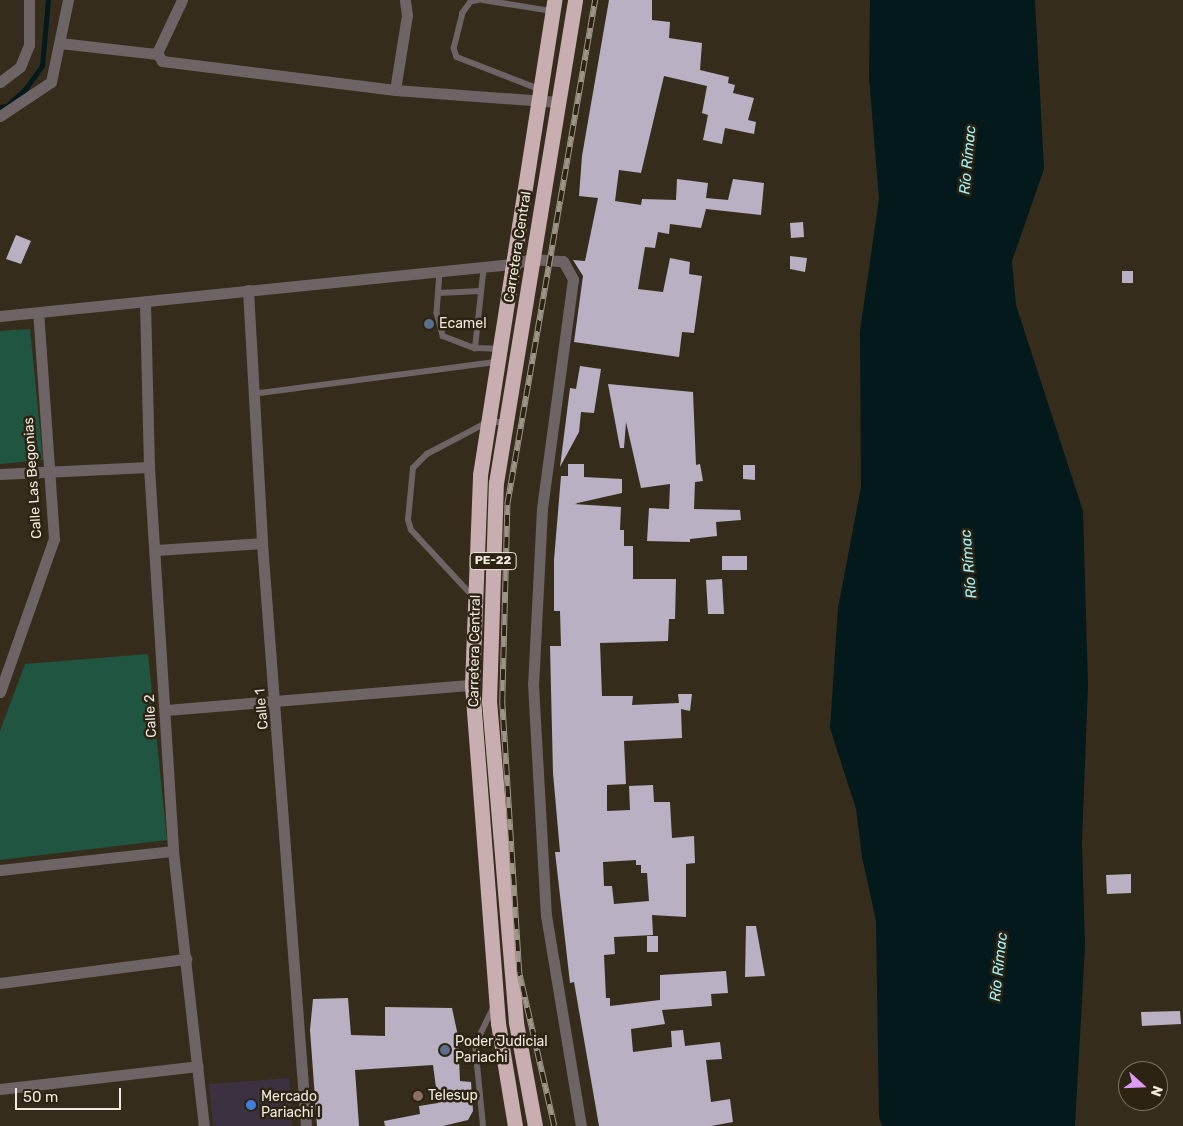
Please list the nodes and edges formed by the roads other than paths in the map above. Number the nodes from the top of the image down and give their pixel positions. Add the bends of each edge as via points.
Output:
1 (29, 0) edge
2 (68, 0) edge
3 (182, 0) edge
4 (405, 0) edge
5 (482, 0) edge
6 (574, 0) edge
7 (553, 5) edge
8 (60, 43) junction
9 (156, 54) junction
10 (0, 82) edge
11 (395, 90) junction
12 (538, 95) junction
13 (558, 102) junction
14 (0, 116) edge
15 (532, 259) junction
16 (512, 264) junction
17 (484, 265) junction
18 (440, 272) junction
19 (248, 290) junction
20 (481, 291) junction
21 (438, 294) junction
22 (145, 303) junction
23 (38, 313) junction
24 (0, 316) edge
25 (476, 348) junction
26 (498, 355) junction
27 (254, 394) junction
28 (488, 422) junction
29 (505, 422) junction
30 (149, 467) junction
31 (48, 471) junction
32 (0, 474) edge
33 (262, 543) junction
34 (156, 550) junction
35 (475, 599) junction
36 (490, 665) junction
37 (473, 667) junction
38 (472, 685) junction
39 (0, 692) edge
40 (276, 701) junction
41 (166, 710) junction
42 (173, 851) junction
43 (0, 870) edge
44 (186, 959) junction
45 (0, 982) edge
46 (496, 1002) junction
47 (198, 1066) junction
48 (0, 1089) edge
49 (204, 1126) edge
50 (306, 1126) edge
51 (483, 1126) edge
52 (515, 1126) edge
53 (535, 1126) edge
54 (581, 1126) edge

1 - 10 street via 29,45 20,67
2 - 8 street
3 - 9 street
4 - 11 street via 407,15
5 - 7 lane
5 - 12 lane via 471,2 463,13 454,48 458,57
6 - 13 highway, Carretera Central / PE-22
7 - 12 highway, Carretera Central / PE-22
8 - 9 street
8 - 14 street via 51,82
9 - 11 street via 162,61
11 - 12 street
12 - 13 street
12 - 16 highway, Carretera Central / PE-22
13 - 15 highway, Carretera Central / PE-22
15 - 16 street
15 - 29 highway, Carretera Central / PE-22
15 - 54 street via 564,261 573,279 542,509 533,684 546,915
16 - 17 street
16 - 26 highway, Carretera Central / PE-22
17 - 18 street
17 - 20 lane
18 - 19 street
18 - 21 lane
19 - 22 street
19 - 27 street, Calle 1
20 - 21 lane
20 - 25 lane
21 - 25 lane via 438,326 443,336
22 - 23 street
22 - 30 street, Calle 2
23 - 24 street
23 - 31 street, Calle Las Begonias
25 - 26 lane
26 - 27 lane
26 - 28 highway, Carretera Central / PE-22
27 - 33 street, Calle 1
28 - 29 lane
28 - 35 highway, Carretera Central / PE-22 via 480,475
28 - 35 lane via 427,454 413,468 408,520 415,538
29 - 36 highway, Carretera Central / PE-22 via 496,483
30 - 31 street
30 - 34 street, Calle 2
31 - 32 street
31 - 39 street, Calle Las Begonias via 54,540
33 - 34 street
33 - 40 street, Calle 1
34 - 41 street, Calle 2
35 - 37 highway, Carretera Central / PE-22
36 - 37 highway
36 - 53 highway, Carretera Central / PE-22 via 489,702 516,1022
37 - 38 highway, Carretera Central / PE-22
38 - 40 street
38 - 46 highway, Carretera Central / PE-22
40 - 41 street
40 - 50 street, Calle 1
41 - 42 street, Calle 2
42 - 43 street
42 - 44 street, Calle 2
44 - 45 street
44 - 47 street, Calle 2
46 - 51 lane via 479,1029 475,1044
46 - 52 highway, Carretera Central / PE-22
47 - 48 street
47 - 49 street, Calle 2

